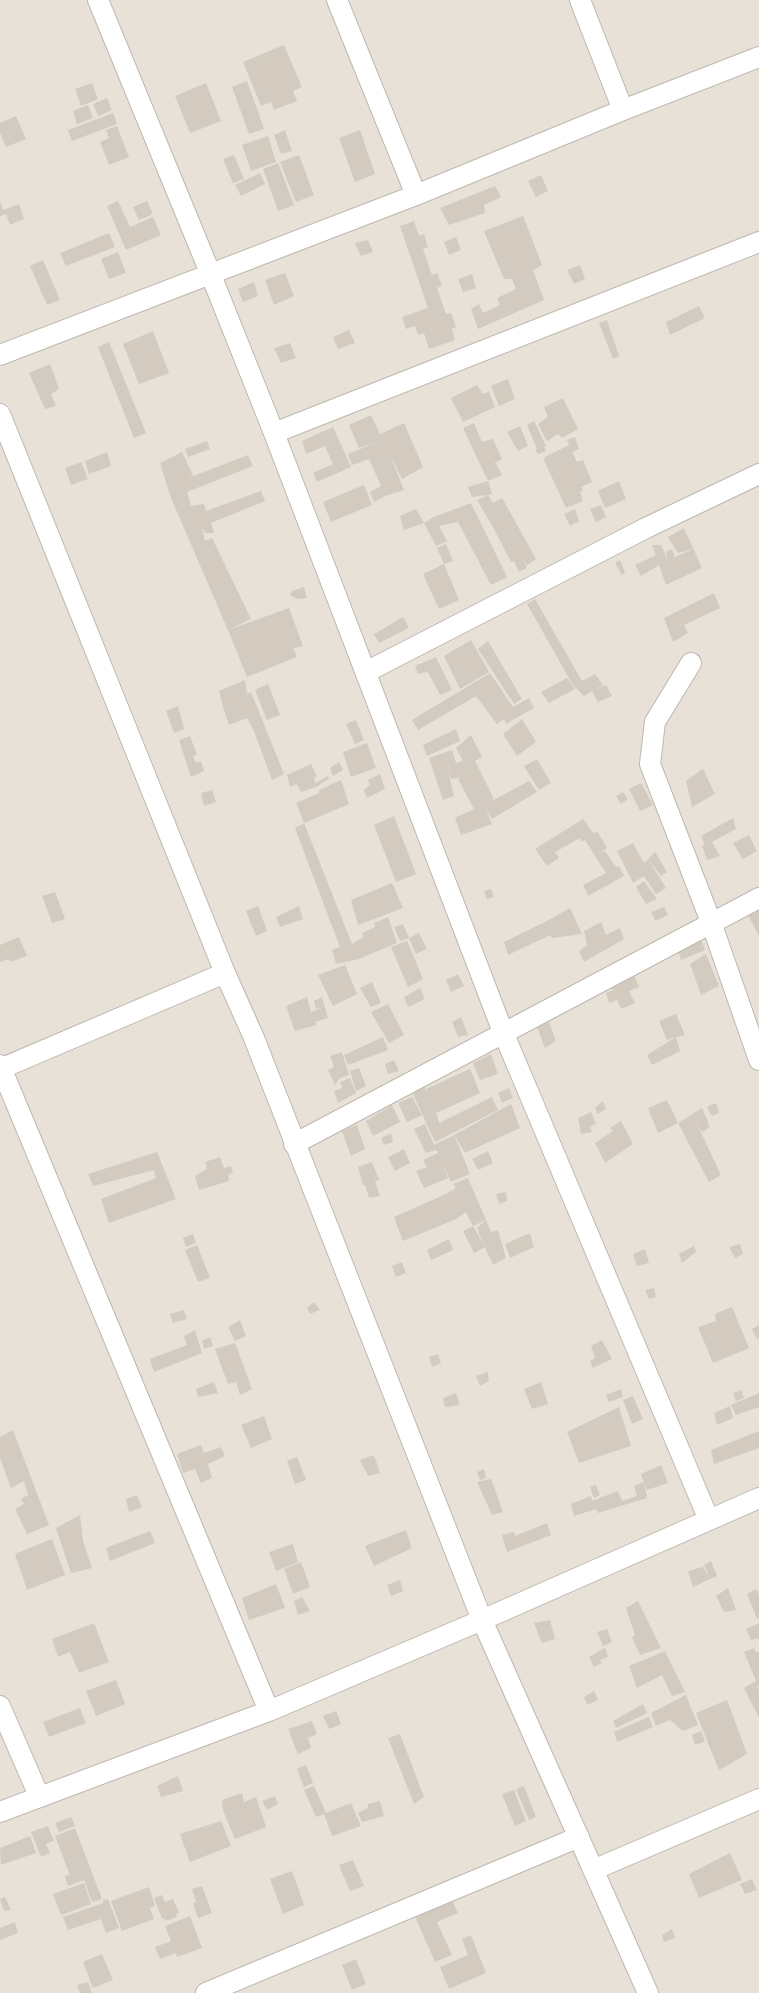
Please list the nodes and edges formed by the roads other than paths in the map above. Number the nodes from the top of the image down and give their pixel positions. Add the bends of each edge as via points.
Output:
1 (98, 0) edge
2 (337, 0) edge
3 (580, 0) edge
4 (759, 57) edge
5 (623, 110) junction
6 (416, 195) junction
7 (759, 242) edge
8 (211, 275) junction
9 (0, 355) edge
10 (0, 414) edge
11 (274, 433) junction
12 (759, 474) edge
13 (691, 663) dead end
14 (366, 672) junction
15 (759, 898) edge
16 (711, 922) junction
17 (226, 973) junction
18 (503, 1032) junction
19 (759, 1060) edge
20 (0, 1067) edge
21 (294, 1144) junction
22 (759, 1498) edge
23 (709, 1520) junction
24 (482, 1620) junction
25 (0, 1706) edge
26 (268, 1711) junction
27 (39, 1796) junction
28 (759, 1799) edge
29 (0, 1812) edge
30 (579, 1838) junction
31 (593, 1870) junction
32 (206, 1993) edge
33 (648, 1993) edge

1 - 8 street
2 - 6 street
3 - 5 street
4 - 5 street
5 - 6 street
6 - 8 street
7 - 11 street
8 - 9 street
8 - 11 street
10 - 17 street
11 - 14 street
12 - 14 street via 646,528
13 - 16 street via 655,722 650,764
14 - 18 street
15 - 16 street
16 - 18 street
16 - 19 street
17 - 20 street
17 - 21 street
18 - 21 street
18 - 23 street
20 - 26 street
21 - 24 street
22 - 23 street
23 - 24 street
24 - 26 street
24 - 30 street
25 - 27 street
26 - 27 street
27 - 29 street
28 - 31 street
30 - 31 street
30 - 32 street
31 - 33 street

